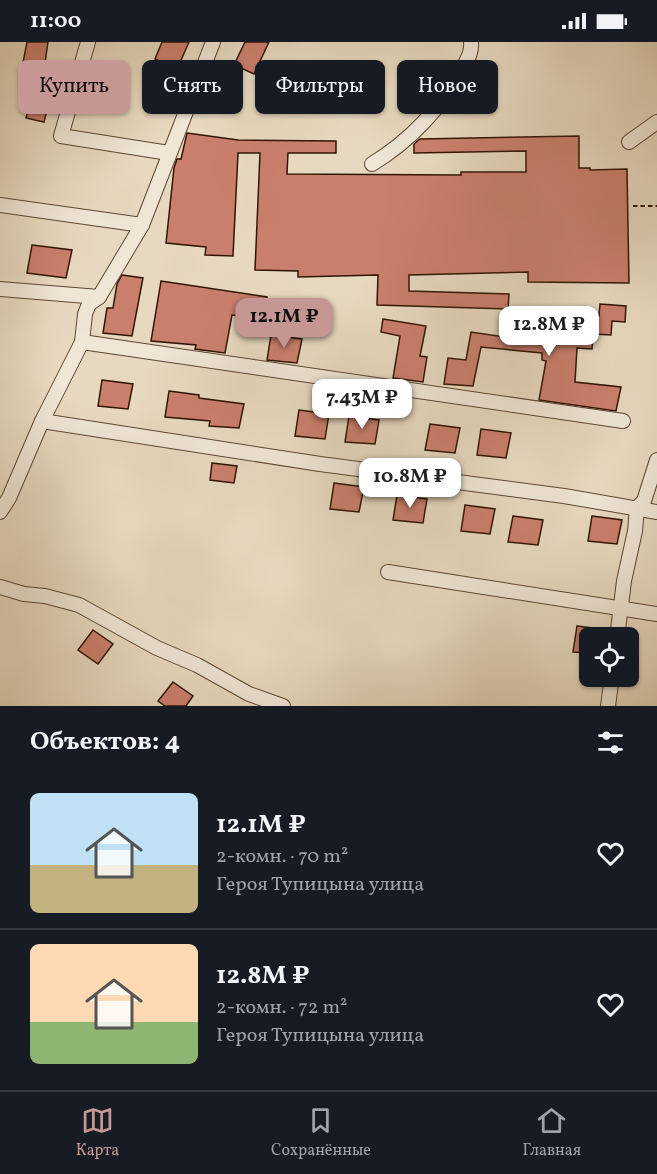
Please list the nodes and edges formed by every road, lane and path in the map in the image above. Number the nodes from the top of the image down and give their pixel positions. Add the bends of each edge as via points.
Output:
1 (88, 42) edge
2 (213, 42) edge
3 (471, 42) edge
4 (657, 122) edge
5 (629, 142) dead end
6 (169, 153) junction
7 (372, 164) dead end
8 (0, 205) edge
9 (633, 206) dead end
10 (657, 206) edge
11 (142, 225) junction
12 (0, 289) edge
13 (99, 297) junction
14 (82, 342) junction
15 (42, 421) junction
16 (622, 421) dead end
17 (657, 460) edge
18 (637, 508) junction
19 (0, 512) edge
20 (657, 512) edge
21 (388, 572) dead end
22 (0, 587) edge
23 (620, 609) junction
24 (657, 614) edge
25 (618, 627) edge
26 (611, 687) edge
27 (283, 706) edge
28 (608, 706) edge

1 - 6 street via 61,136
2 - 6 street
3 - 7 street via 472,50 452,88 424,122
4 - 5 street
6 - 11 street
8 - 11 street
9 - 10 path
11 - 13 street
12 - 13 street
13 - 14 street via 89,304 85,314
14 - 15 street
14 - 16 street
15 - 18 street
15 - 19 street
17 - 18 street via 644,501
18 - 20 street
18 - 23 street
21 - 23 street
22 - 27 street via 79,605 249,694
23 - 24 street
23 - 25 street
26 - 28 street

